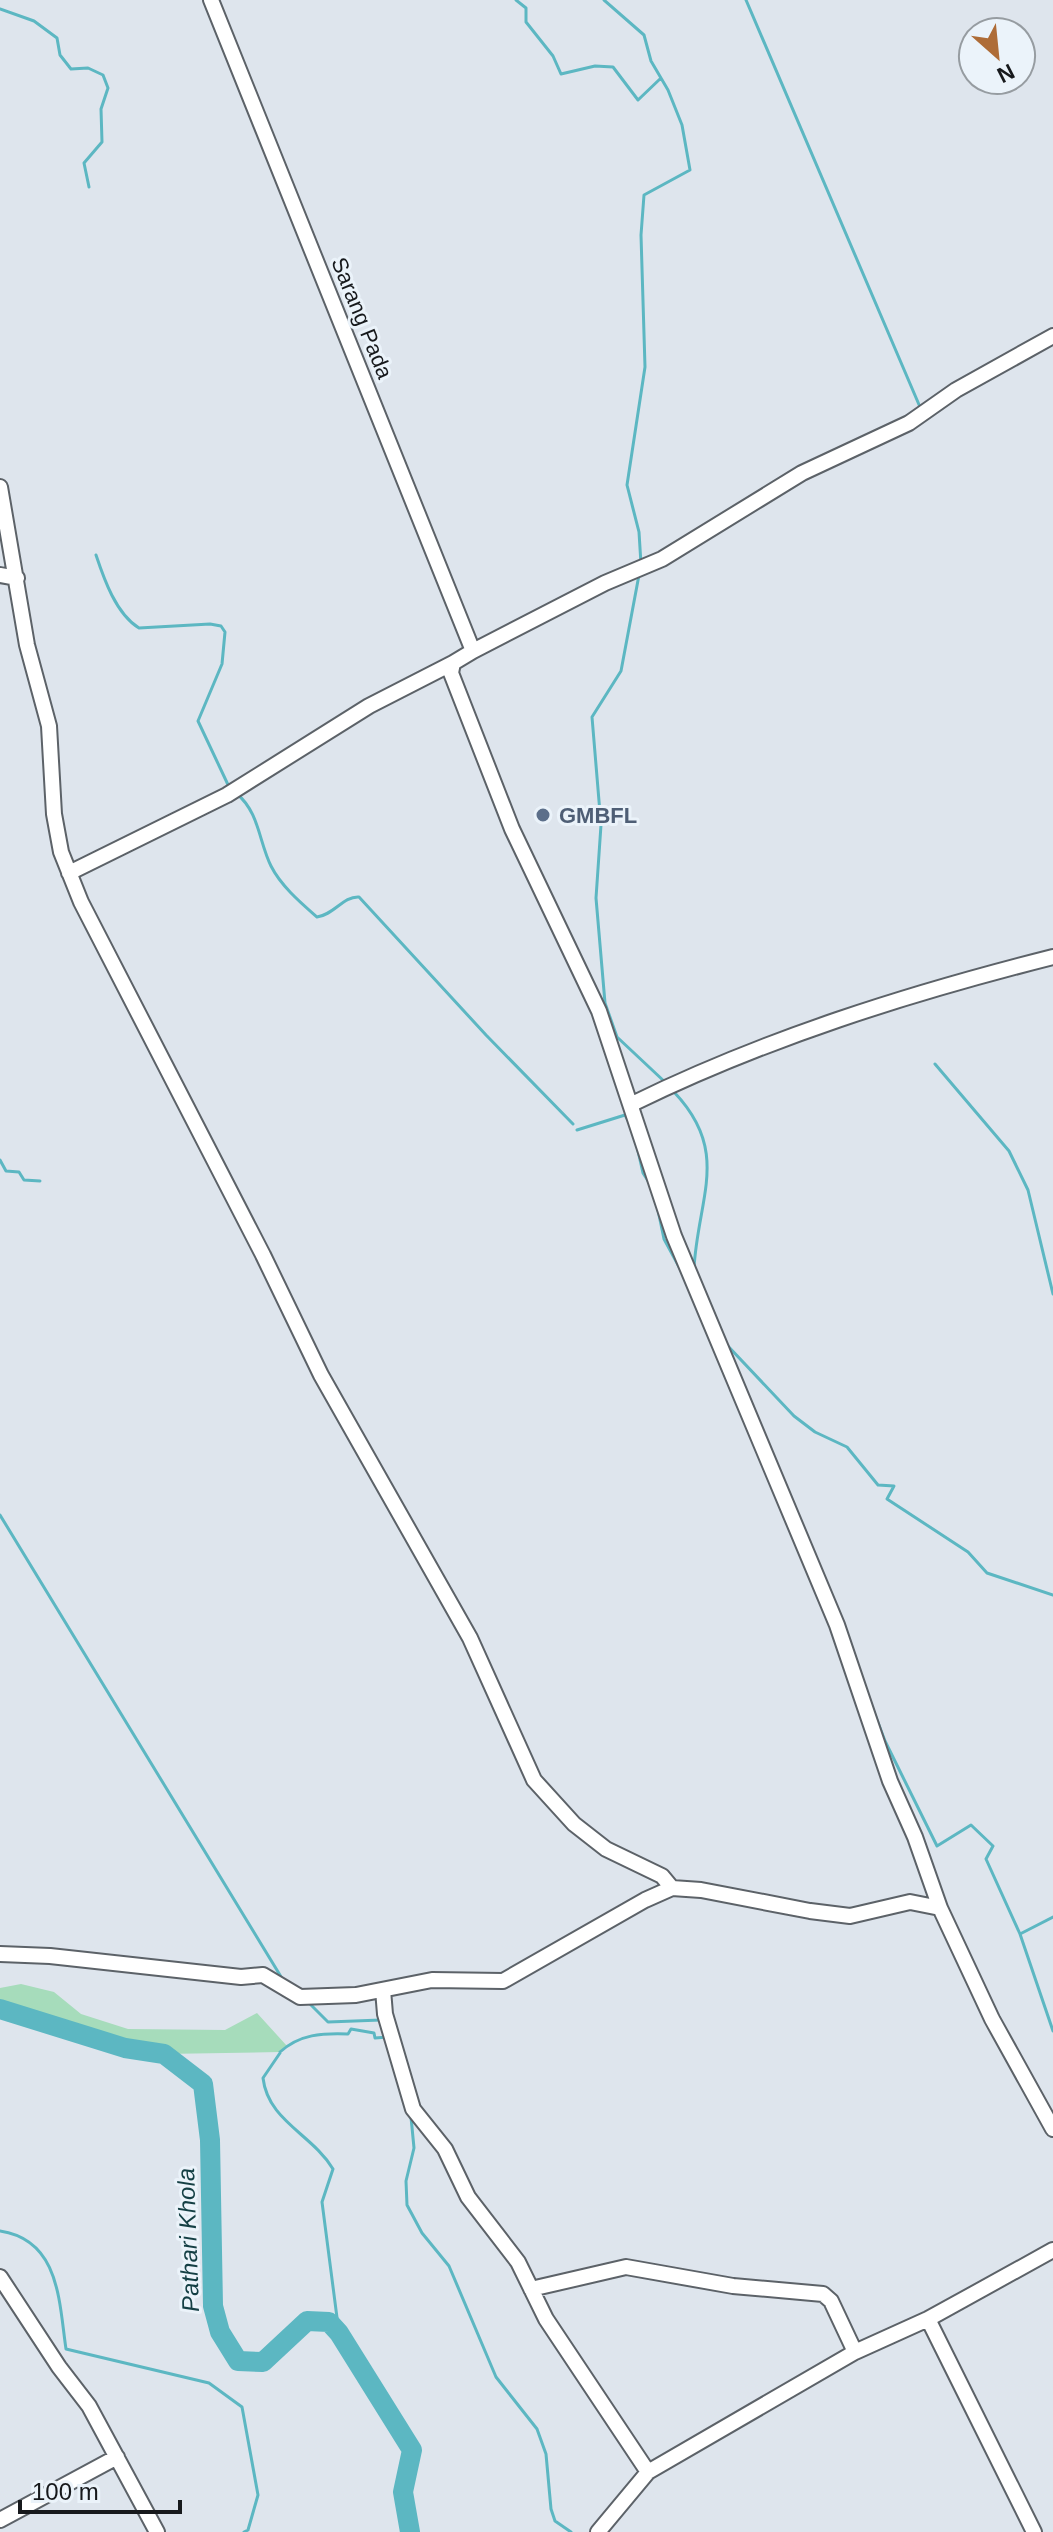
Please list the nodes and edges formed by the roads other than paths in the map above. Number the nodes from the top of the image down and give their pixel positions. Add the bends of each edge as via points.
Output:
1 (211, 0) edge
2 (1053, 336) edge
3 (0, 487) edge
4 (0, 575) edge
5 (17, 578) junction
6 (473, 651) junction
7 (453, 663) junction
8 (69, 873) junction
9 (1053, 957) edge
10 (632, 1104) junction
11 (672, 1888) junction
12 (940, 1908) junction
13 (0, 1954) edge
14 (383, 1990) junction
15 (1053, 2129) edge
16 (1053, 2250) edge
17 (0, 2277) edge
18 (531, 2289) junction
19 (928, 2319) junction
20 (855, 2352) junction
21 (117, 2457) junction
22 (648, 2472) junction
23 (0, 2520) edge
24 (157, 2532) edge
25 (598, 2532) edge
26 (1034, 2532) edge

1 - 6 street, Sarang Pada
2 - 6 street via 909,423 802,473 662,559
3 - 5 street
4 - 5 street
5 - 8 street via 27,645 49,726 54,814
6 - 7 street
7 - 8 street via 369,706 227,795
7 - 10 street via 451,673 512,829 599,1011
8 - 11 street via 321,1375 470,1638 534,1780 574,1824 606,1849 662,1876
9 - 10 street via 842,1016
10 - 12 street via 674,1236 837,1625
11 - 12 street via 850,1916 910,1902
11 - 14 street via 503,1981 432,1980
12 - 15 street via 992,2019
13 - 14 street via 263,1975 300,1997
14 - 18 street via 413,2109 445,2149 468,2197 518,2262
16 - 19 street
17 - 21 street via 89,2406
18 - 20 street via 626,2267 733,2286 823,2294
18 - 22 street
19 - 20 street
19 - 26 street
20 - 22 street
21 - 23 street
21 - 24 street
22 - 25 street

